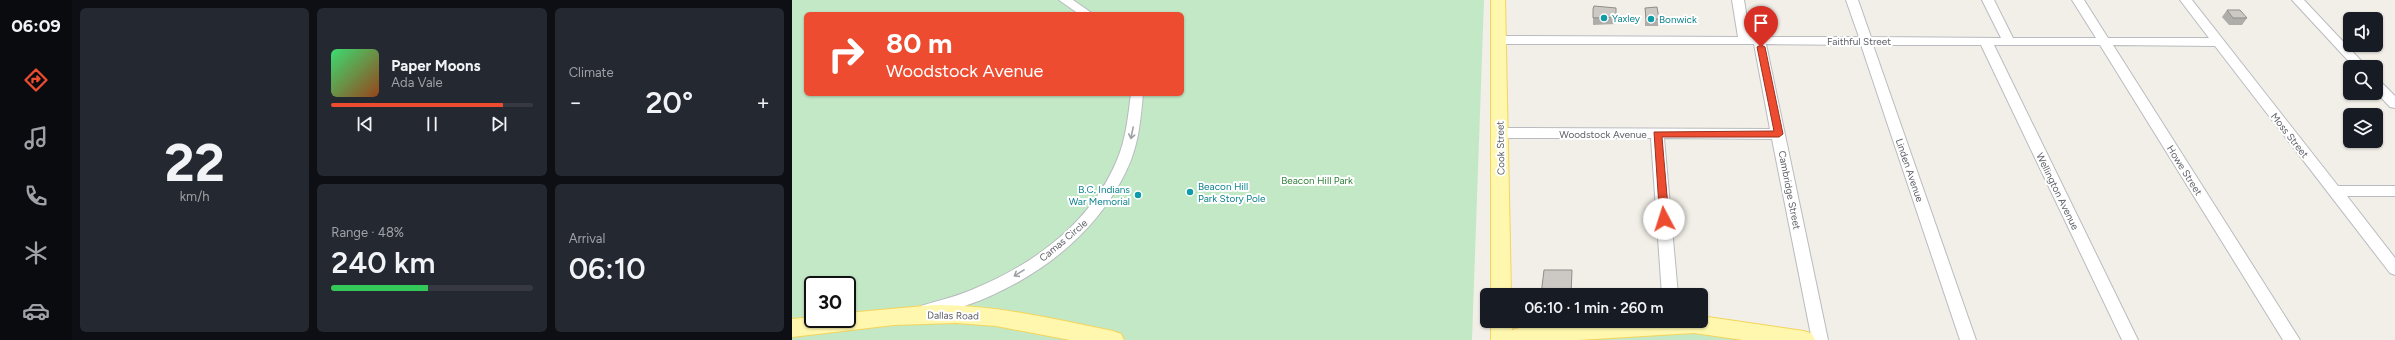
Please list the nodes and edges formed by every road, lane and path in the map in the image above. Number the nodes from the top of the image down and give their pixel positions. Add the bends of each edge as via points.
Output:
1 (1065, 0) edge
2 (1498, 0) edge
3 (1738, 0) edge
4 (1852, 0) edge
5 (1988, 0) edge
6 (2078, 0) edge
7 (2186, 0) edge
8 (2298, 0) edge
9 (1084, 12) edge
10 (1499, 40) junction
11 (1752, 41) junction
12 (1866, 41) junction
13 (1986, 42) junction
14 (2009, 42) junction
15 (2105, 42) junction
16 (2218, 42) junction
17 (2354, 60) edge
18 (2383, 91) edge
19 (1136, 96) edge
20 (2395, 104) edge
21 (1499, 134) junction
22 (1657, 134) junction
23 (1779, 134) junction
24 (2334, 191) junction
25 (2395, 191) edge
26 (2395, 269) edge
27 (1501, 288) edge
28 (1669, 288) edge
29 (913, 315) junction
30 (1708, 326) edge
31 (792, 328) edge
32 (1501, 328) edge
33 (1615, 328) edge
34 (1113, 340) edge
35 (1502, 340) edge
36 (1510, 340) edge
37 (1804, 340) edge
38 (1820, 340) edge
39 (1968, 340) edge
40 (2130, 340) edge
41 (2292, 340) edge

1 - 9 street
2 - 10 main road, Cook Street
3 - 11 street, Cambridge Street
4 - 12 street, Linden Avenue
5 - 14 street
6 - 15 street, Howe Street
7 - 16 street, Moss Street
8 - 17 street
10 - 11 street, Faithful Street
10 - 21 main road, Cook Street
11 - 12 street, Faithful Street
11 - 23 street, Cambridge Street
12 - 13 street, Faithful Street
12 - 39 street, Linden Avenue
13 - 14 street, Faithful Street
13 - 40 street, Wellington Avenue
14 - 15 street, Faithful Street
15 - 16 street, Faithful Street
15 - 41 street, Howe Street
16 - 24 street, Moss Street
18 - 20 street
19 -> 29 street, Camas Circle via 1133,129 1121,170 1101,203 1077,230 1044,256 1004,282 976,295
21 - 22 street, Woodstock Avenue
21 - 27 main road, Cook Street
22 - 23 street, Woodstock Avenue
22 - 28 street
23 - 38 street, Cambridge Street
24 - 25 street
24 - 26 street, Moss Street
29 - 31 main road, Dallas Road
29 - 34 main road, Dallas Road via 956,314 1000,318
30 - 37 main road
32 - 35 main road
33 - 36 main road

